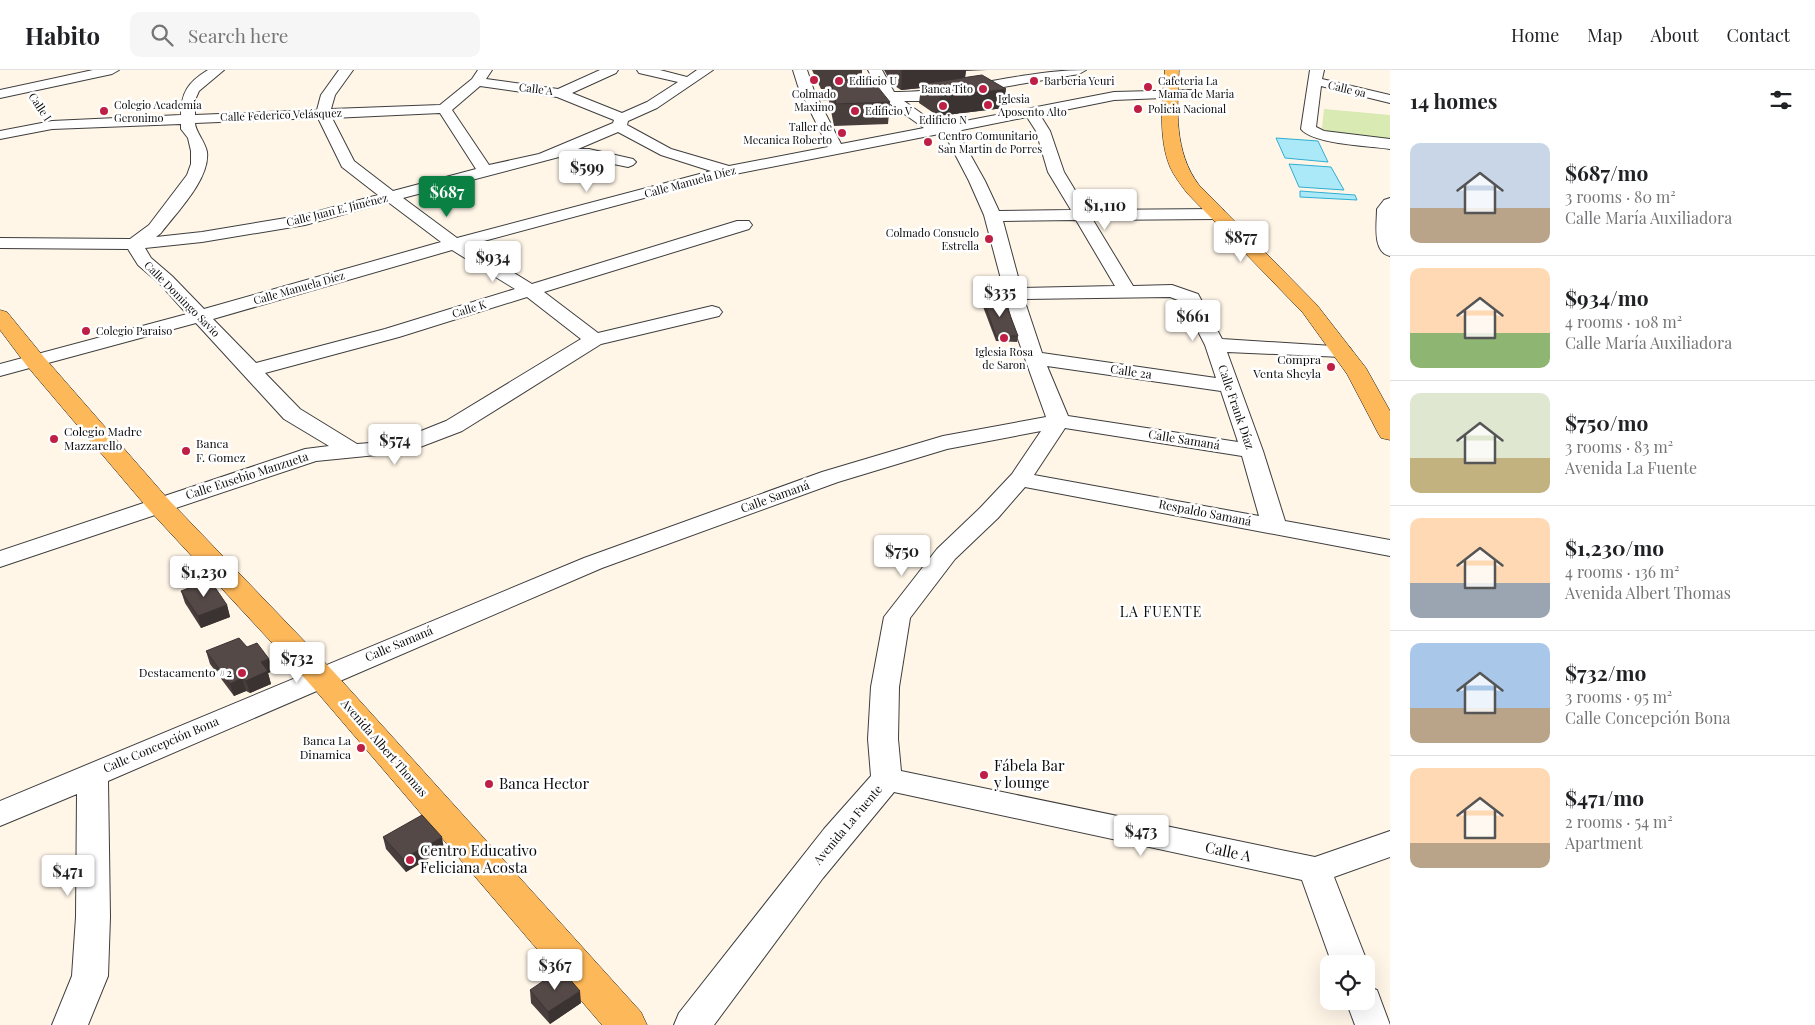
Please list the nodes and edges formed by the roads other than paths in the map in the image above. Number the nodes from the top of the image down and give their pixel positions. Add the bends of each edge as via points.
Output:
1 (112, 70) edge
2 (217, 70) edge
3 (346, 70) edge
4 (611, 70) edge
5 (644, 70) edge
6 (706, 70) edge
7 (800, 70) edge
8 (875, 70) edge
9 (1016, 70) edge
10 (1079, 70) edge
11 (1172, 70) edge
12 (1188, 70) edge
13 (481, 76) edge
14 (1316, 76) edge
15 (1028, 80) junction
16 (688, 81) junction
17 (27, 89) junction
18 (560, 92) junction
19 (1179, 93) junction
20 (0, 94) edge
21 (810, 95) junction
22 (890, 97) junction
23 (1390, 98) edge
24 (444, 109) junction
25 (1031, 112) junction
26 (323, 114) junction
27 (189, 119) junction
28 (620, 122) junction
29 (52, 125) junction
30 (942, 129) junction
31 (0, 135) edge
32 (1390, 144) edge
33 (836, 149) junction
34 (558, 152) junction
35 (628, 162) dead end
36 (485, 171) junction
37 (728, 171) junction
38 (392, 196) junction
39 (1390, 203) edge
40 (1217, 214) junction
41 (1082, 215) junction
42 (993, 216) junction
43 (743, 225) dead end
44 (0, 243) edge
45 (134, 244) junction
46 (454, 244) junction
47 (1390, 251) edge
48 (529, 290) junction
49 (1127, 291) junction
50 (1014, 294) junction
51 (712, 312) dead end
52 (0, 316) edge
53 (201, 316) junction
54 (594, 340) junction
55 (1215, 345) junction
56 (1342, 351) junction
57 (1034, 358) junction
58 (35, 361) junction
59 (0, 370) edge
60 (251, 371) junction
61 (1228, 386) junction
62 (1390, 401) edge
63 (1059, 421) junction
64 (1390, 433) edge
65 (353, 451) junction
66 (1252, 451) junction
67 (1020, 478) junction
68 (159, 505) junction
69 (1274, 526) junction
70 (1390, 548) edge
71 (0, 559) edge
72 (321, 677) junction
73 (94, 774) junction
74 (887, 779) junction
75 (0, 814) edge
76 (1390, 844) edge
77 (1315, 870) junction
78 (1347, 955) edge
79 (1367, 1010) edge
80 (70, 1025) edge
81 (627, 1025) edge
82 (692, 1025) edge
83 (1373, 1025) edge

1 - 17 street
2 - 27 street via 193,89 186,110
3 - 26 street via 328,95
4 - 18 street
5 - 16 street
6 - 16 street, Calle Juan E. Jiménez
7 - 21 street
8 - 22 street
9 - 15 street
10 - 15 street
11 - 19 main road
12 - 19 main road
13 - 18 street, Calle A
13 - 24 street
14 - 23 street, Calle 9a
14 - 32 street via 1308,129 1321,135
15 - 22 street via 922,97
16 - 28 street, Calle Juan E. Jiménez
17 - 20 street
17 - 29 street, Calle I
18 - 28 street, Calle A
19 - 25 street, Calle Manuela Díez via 1114,96
19 - 40 main road via 1174,151 1177,163 1193,189
19 - 62 main road via 1191,160 1202,181 1344,328
21 - 22 street
21 - 33 street
22 - 30 street
24 - 26 street, Calle Federico Velásquez
24 - 36 street
25 - 30 street, Calle Manuela Díez
25 - 41 street via 1043,132 1056,172
26 - 27 street, Calle Federico Velásquez
26 - 38 street via 347,164
27 - 29 street, Calle Federico Velásquez
27 - 45 street via 188,129 199,151 200,164 195,176 155,229
28 - 34 street, Calle Juan E. Jiménez
28 - 37 street, Calle A via 647,143 666,152
29 - 31 street, Calle Federico Velásquez
30 - 33 street, Calle Manuela Díez
30 - 42 street via 978,180
33 - 37 street, Calle Manuela Díez
34 - 35 street
34 - 36 street, Calle Juan E. Jiménez
36 - 38 street, Calle Juan E. Jiménez
37 - 46 street, Calle Manuela Díez
38 - 45 street, Calle Juan E. Jiménez via 305,220
38 - 46 street
39 - 47 street via 1385,209 1387,248
40 - 41 street
40 - 56 main road via 1310,309
41 - 42 street
41 - 49 street
42 - 50 street
43 - 48 street, Calle K
44 - 45 street, Calle Juan E. Jiménez
45 - 53 street, Calle Domingo Savio via 144,261
46 - 48 street
46 - 53 street, Calle Manuela Díez
48 - 54 street
48 - 60 street, Calle K
49 - 50 street, Calle Frank Díaz
49 - 55 street, Calle Frank Díaz via 1172,291 1191,298
50 - 57 street
51 - 54 street, Calle Eusebio Manzueta
52 - 58 main road, Avenida Albert Thomas
53 - 58 street, Calle Manuela Díez
53 - 60 street, Calle Domingo Savio
54 - 65 street, Calle Eusebio Manzueta via 454,426 399,447
55 - 56 street
55 - 61 street, Calle Frank Díaz
56 - 64 main road via 1358,373
57 - 61 street, Calle 2a
57 - 63 street
58 - 59 street, Calle Manuela Díez
58 - 68 main road, Avenida Albert Thomas
60 - 65 street, Calle Domingo Savio via 292,414
61 - 66 street, Calle Frank Díaz
63 - 66 street, Calle Samaná
63 - 67 street, Avenida La Fuente
63 - 72 street, Calle Samaná via 943,443 830,477 594,562
65 - 68 street, Calle Eusebio Manzueta via 313,454
66 - 69 street, Calle Frank Díaz
67 - 69 street, Respaldo Samaná
67 - 74 street, Avenida La Fuente via 946,554 897,617 885,688 883,739
68 - 71 street, Calle Eusebio Manzueta
68 - 72 main road, Avenida Albert Thomas
69 - 70 street, Respaldo Samaná
72 - 73 street, Calle Concepción Bona
72 - 81 main road, Avenida Albert Thomas
73 - 75 street, Calle Concepción Bona
73 - 80 street via 90,976
74 - 77 street, Calle A
74 - 82 street, Avenida La Fuente via 824,850 730,979
76 - 77 street
77 - 78 street
79 - 83 street

